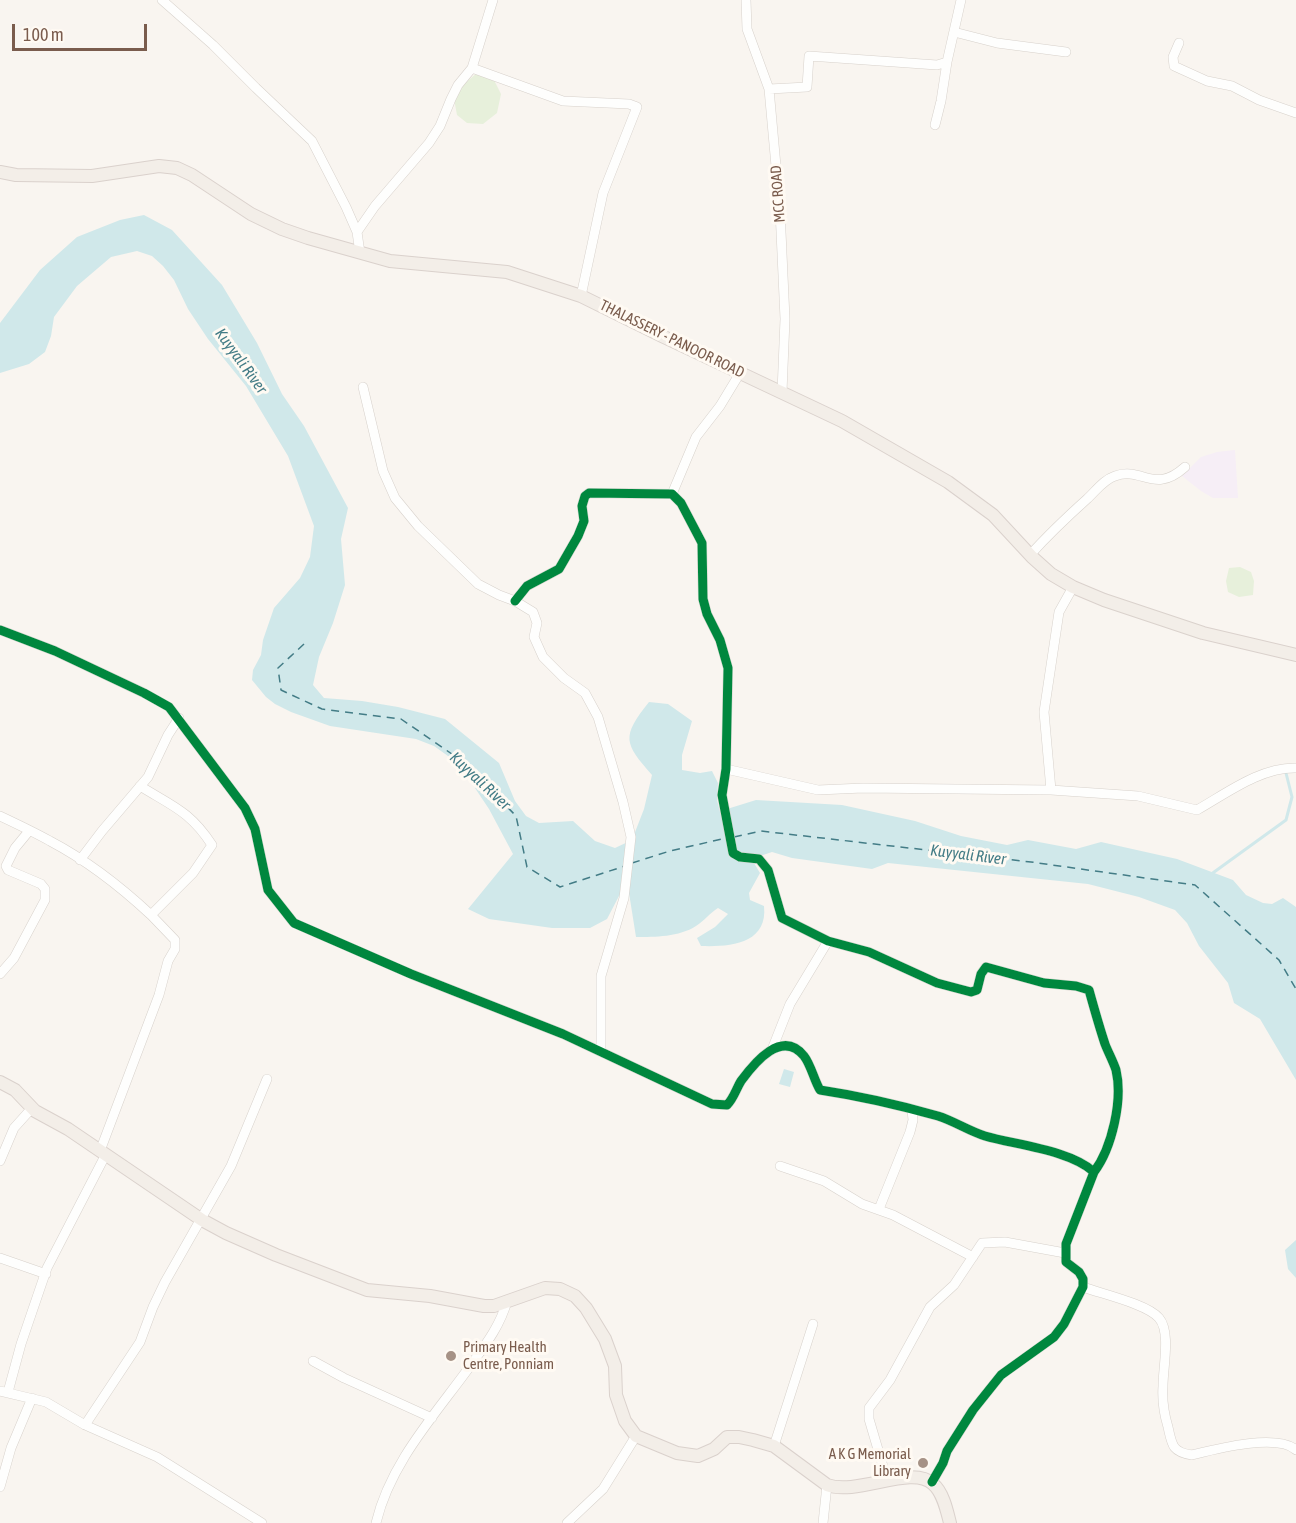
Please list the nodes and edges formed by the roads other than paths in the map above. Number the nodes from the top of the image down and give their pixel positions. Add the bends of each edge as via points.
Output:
1 (162, 0) edge
2 (493, 0) edge
3 (746, 0) edge
4 (961, 0) edge
5 (954, 32) junction
6 (1179, 43) dead end
7 (1066, 52) dead end
8 (947, 62) junction
9 (472, 68) junction
10 (769, 89) junction
11 (1296, 113) edge
12 (934, 125) dead end
13 (0, 172) edge
14 (357, 232) junction
15 (360, 253) junction
16 (581, 296) junction
17 (740, 373) junction
18 (363, 387) dead end
19 (782, 392) junction
20 (1185, 467) dead end
21 (672, 494) junction
22 (1030, 555) junction
23 (1073, 587) junction
24 (515, 601) junction
25 (0, 630) edge
26 (1296, 655) edge
27 (179, 718) junction
28 (1296, 768) edge
29 (726, 769) junction
30 (140, 786) junction
31 (1051, 790) junction
32 (0, 816) edge
33 (29, 831) junction
34 (80, 860) junction
35 (151, 915) junction
36 (828, 941) junction
37 (0, 974) edge
38 (773, 1047) junction
39 (601, 1052) junction
40 (267, 1078) dead end
41 (0, 1082) edge
42 (32, 1108) junction
43 (912, 1110) junction
44 (102, 1154) junction
45 (0, 1161) edge
46 (780, 1166) dead end
47 (1094, 1172) junction
48 (879, 1209) junction
49 (202, 1220) junction
50 (1065, 1253) junction
51 (973, 1257) junction
52 (0, 1258) edge
53 (46, 1274) junction
54 (1083, 1287) junction
55 (507, 1301) junction
56 (813, 1324) dead end
57 (314, 1361) dead end
58 (4, 1391) edge
59 (32, 1398) junction
60 (432, 1418) junction
61 (85, 1425) junction
62 (636, 1436) junction
63 (774, 1446) junction
64 (1296, 1450) edge
65 (887, 1480) junction
66 (932, 1482) junction
67 (827, 1485) junction
68 (0, 1487) edge
69 (262, 1523) edge
70 (376, 1523) edge
71 (567, 1523) edge
72 (823, 1523) edge
73 (950, 1523) edge

1 - 14 street via 312,141
2 - 9 street
3 - 10 street, MCC ROAD via 747,29
4 - 5 street
5 - 7 street via 1006,45
5 - 8 street
6 - 11 street via 1174,66
8 - 10 street via 937,65 809,56 807,87
8 - 12 street
9 - 14 street via 458,85 429,143
9 - 16 street via 563,101 637,107 603,193
10 - 19 street, MCC ROAD via 785,320
13 - 15 main road, THALASSERY - PANOOR ROAD via 16,176 92,176 159,166 177,168 271,224
14 - 15 street
15 - 16 main road, THALASSERY - PANOOR ROAD via 405,263 507,272
16 - 17 main road, THALASSERY - PANOOR ROAD
17 - 19 main road, THALASSERY - PANOOR ROAD
17 - 21 street via 696,437
18 - 24 street via 383,471 394,498 478,584
19 - 22 main road, THALASSERY - PANOOR ROAD via 842,421 948,482 993,515
20 - 22 street via 1174,477 1158,480 1130,474 1106,480
21 - 24 street via 589,493 582,506 584,521 559,569 527,586
21 - 29 street via 702,543 703,599 728,668
22 - 23 main road, THALASSERY - PANOOR ROAD via 1050,574
23 - 26 main road, THALASSERY - PANOOR ROAD via 1203,633
23 - 31 street via 1059,612 1044,712
24 - 39 street via 536,617 534,637 543,657 585,693 595,710 631,837 624,898 601,976
25 - 27 street via 144,693 169,707
27 - 30 street
27 - 39 street via 245,808 255,829 268,890 294,923
28 - 31 street via 1284,767 1262,775 1197,810 1138,796
29 - 31 street via 818,790
29 - 36 street via 722,795 733,853 759,859 768,870 782,918
30 - 34 street
30 - 35 street via 192,819 212,845 193,873
32 - 33 street
33 - 34 street
33 - 37 street via 6,866 41,884 45,900 14,958
34 - 35 street
35 - 44 street via 175,940 175,949
36 - 38 street via 790,1004
36 - 47 street via 869,952 937,983 971,992 977,990 986,967 1089,990 1118,1087 1113,1133
38 - 39 street via 740,1082 733,1099 720,1106
38 - 43 street via 793,1047 805,1057 820,1090
40 - 49 street via 231,1166
41 - 42 main road via 15,1090
42 - 44 main road
42 - 45 street via 15,1128
43 - 47 street via 984,1135 1048,1151 1085,1164
43 - 48 street via 910,1132
44 - 49 main road
44 - 53 street
46 - 48 street via 824,1181 862,1204
47 - 50 street
48 - 51 street
49 - 55 main road via 276,1255 367,1290 484,1306
49 - 61 street via 165,1282 141,1342
50 - 51 street via 994,1242 982,1243
50 - 54 street via 1066,1262 1083,1279
51 - 65 street via 954,1285 930,1307 890,1380 869,1408
52 - 53 street
53 - 58 street
54 - 64 street via 1150,1310 1160,1319 1166,1330 1164,1412 1172,1446 1181,1453 1192,1455 1272,1442
54 - 66 street via 1053,1337 1001,1375 973,1410
55 - 60 street via 493,1333
55 - 62 main road via 545,1288 575,1296 605,1339 615,1366 616,1395 625,1421
56 - 63 street
57 - 60 street
58 - 59 street
59 - 61 street
59 - 68 street
60 - 70 street via 404,1457
61 - 69 street via 156,1457
62 - 63 main road via 687,1456 699,1456 714,1449 727,1437
62 - 71 street via 603,1489
63 - 67 main road
65 - 66 main road via 914,1477
65 - 67 main road via 858,1488
66 - 73 main road
67 - 72 street

